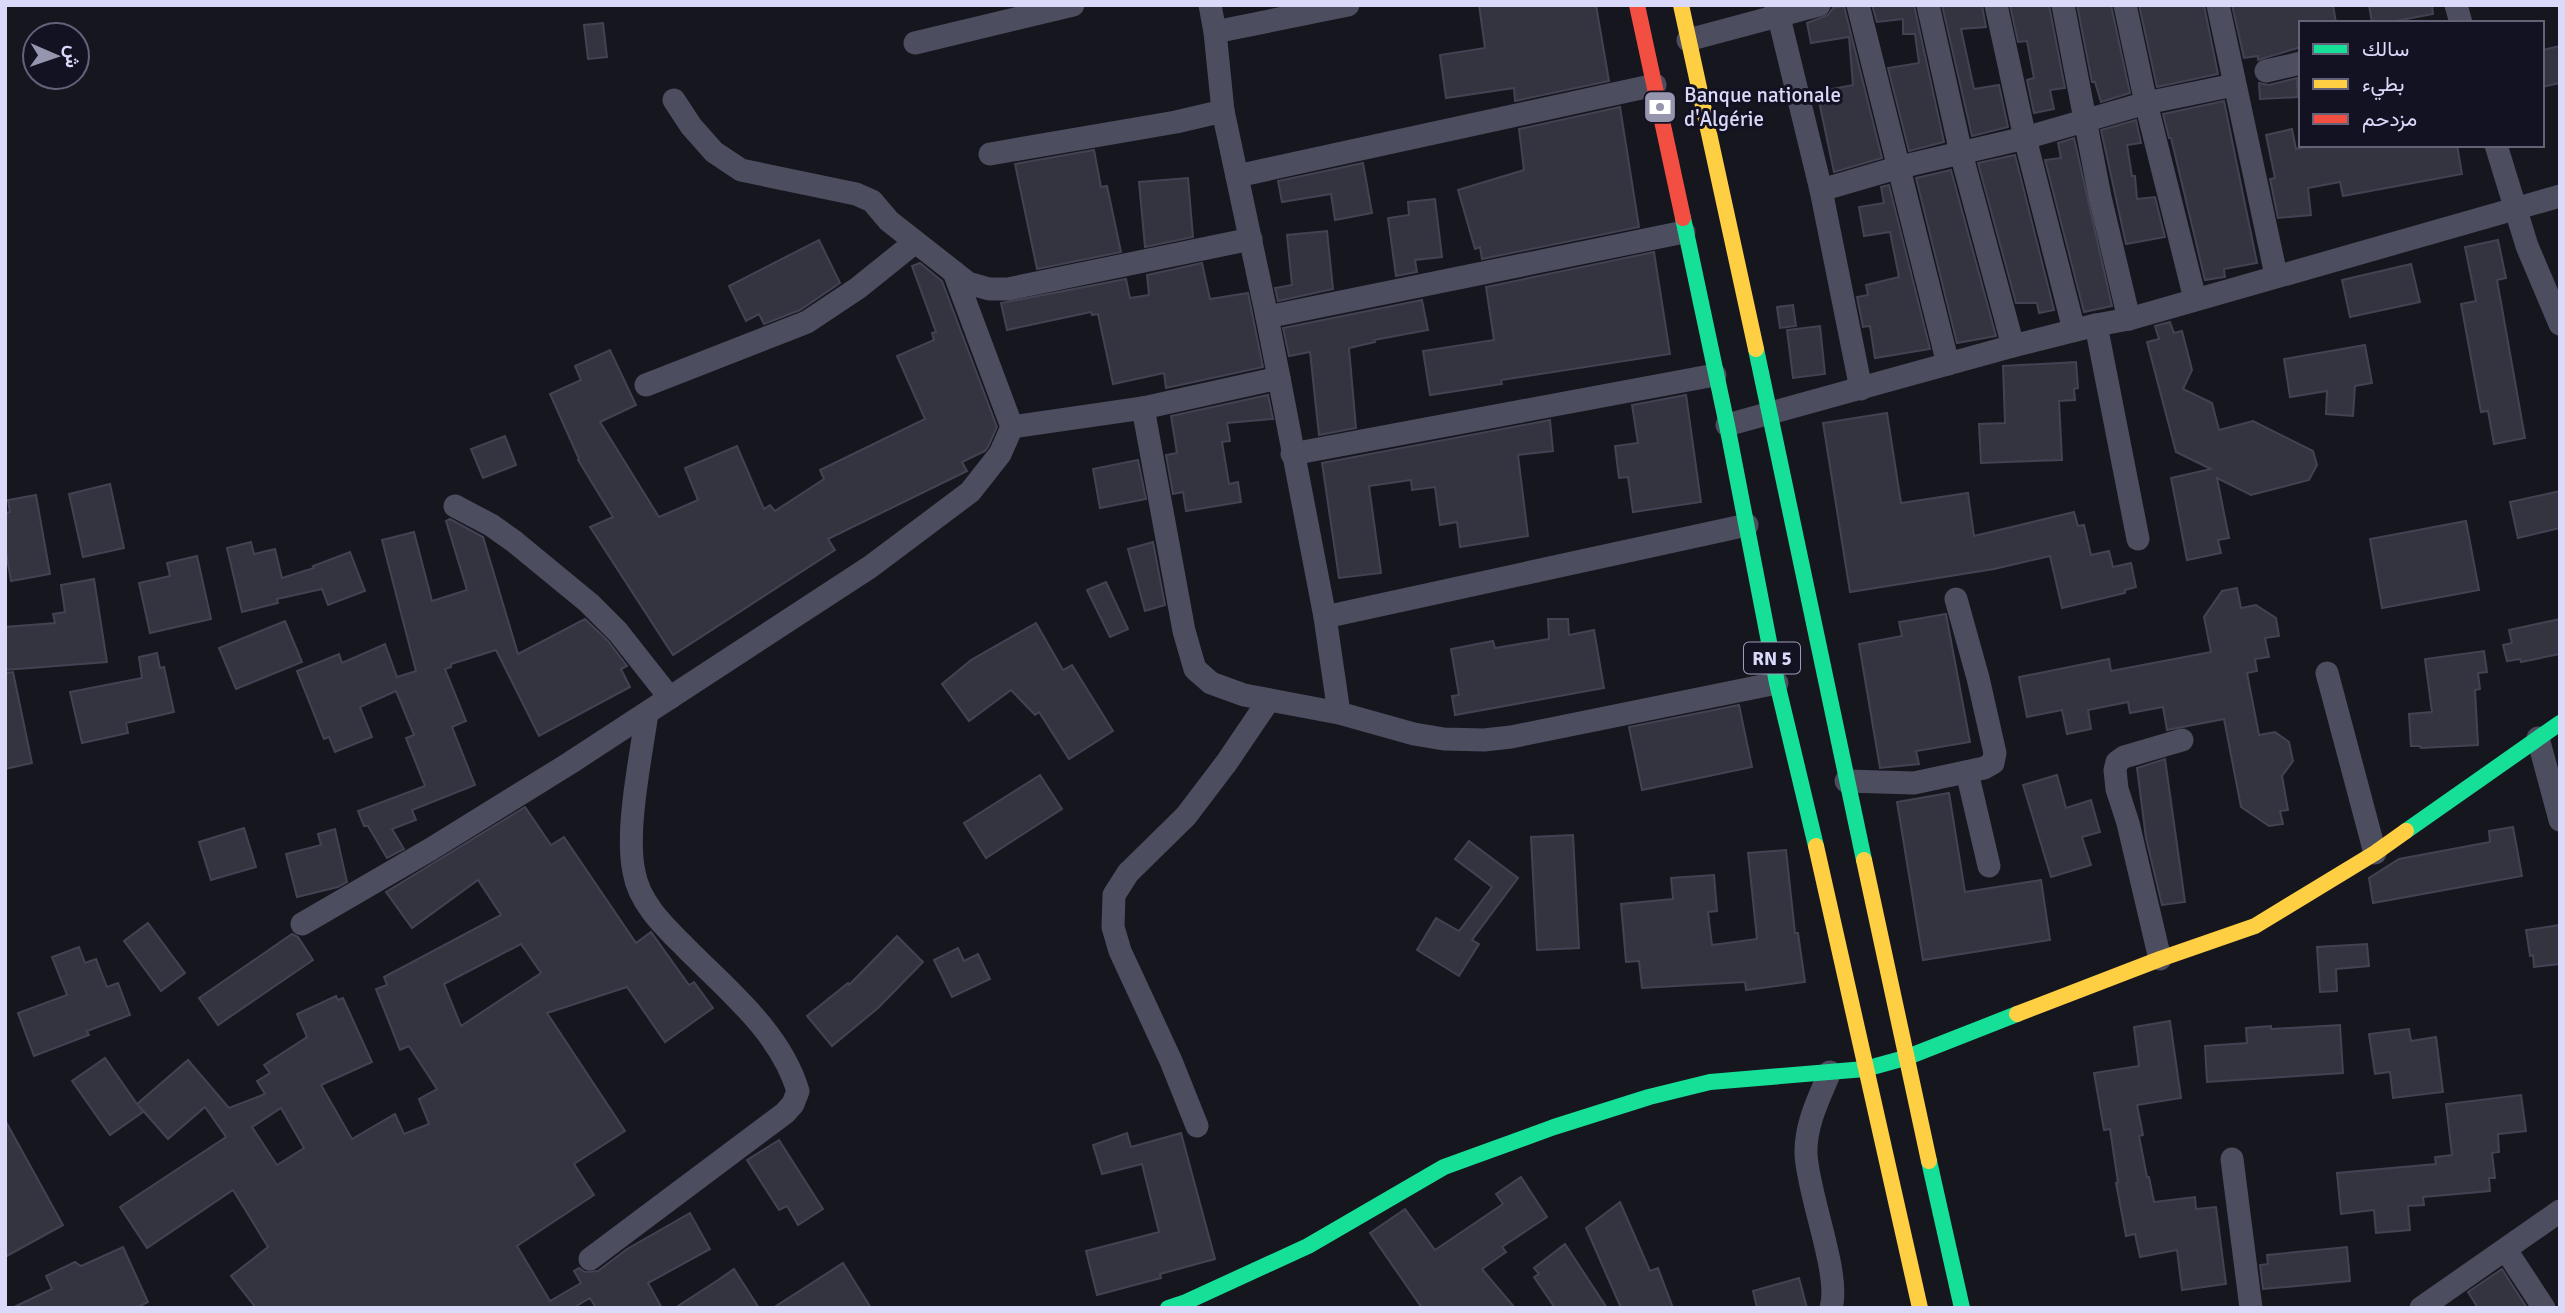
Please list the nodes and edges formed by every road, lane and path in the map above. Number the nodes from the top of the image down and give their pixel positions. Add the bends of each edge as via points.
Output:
1 (1073, 5) edge
2 (1210, 5) edge
3 (1348, 5) edge
4 (1637, 5) edge
5 (1681, 5) edge
6 (1819, 5) edge
7 (1858, 5) edge
8 (1928, 5) edge
9 (1996, 5) edge
10 (2063, 5) edge
11 (2126, 5) edge
12 (2218, 5) edge
13 (1777, 11) edge
14 (1215, 32) junction
15 (1688, 40) junction
16 (915, 43) dead end
17 (2299, 63) edge
18 (2266, 71) dead end
19 (1655, 85) junction
20 (2234, 85) junction
21 (674, 100) dead end
22 (2146, 103) junction
23 (1223, 111) junction
24 (2085, 121) junction
25 (2025, 138) junction
26 (2497, 147) edge
27 (1961, 153) junction
28 (990, 154) dead end
29 (1900, 167) junction
30 (1237, 176) junction
31 (1821, 190) junction
32 (2560, 196) edge
33 (2514, 209) junction
34 (1684, 232) junction
35 (1251, 239) junction
36 (914, 243) junction
37 (954, 272) junction
38 (2276, 275) junction
39 (2195, 299) junction
40 (1267, 317) junction
41 (2129, 318) junction
42 (2560, 324) edge
43 (2085, 328) junction
44 (2013, 346) junction
45 (1948, 363) junction
46 (1715, 375) junction
47 (1279, 378) junction
48 (646, 385) dead end
49 (1861, 389) junction
50 (1143, 408) junction
51 (1770, 413) junction
52 (1727, 425) junction
53 (1012, 427) junction
54 (1292, 454) junction
55 (455, 506) dead end
56 (1747, 525) junction
57 (2138, 539) dead end
58 (1956, 599) dead end
59 (1325, 617) junction
60 (2327, 673) dead end
61 (1777, 683) junction
62 (670, 698) junction
63 (1269, 700) junction
64 (647, 713) junction
65 (1339, 713) junction
66 (2560, 723) edge
67 (2538, 738) junction
68 (2182, 740) dead end
69 (1967, 772) junction
70 (1846, 781) junction
71 (2560, 820) edge
72 (2375, 853) junction
73 (1989, 866) dead end
74 (302, 924) dead end
75 (2160, 959) junction
76 (1905, 1058) junction
77 (1865, 1069) junction
78 (1830, 1072) junction
79 (1197, 1126) dead end
80 (2232, 1159) dead end
81 (2560, 1211) edge
82 (2506, 1250) junction
83 (590, 1259) dead end
84 (2424, 1307) edge
85 (1168, 1308) edge
86 (1830, 1308) edge
87 (1920, 1308) edge
88 (1962, 1308) edge
89 (2251, 1308) edge
90 (2544, 1308) edge

1 - 16 street
2 - 14 street
3 - 14 street
4 - 19 main road, RN 5
5 - 15 main road, RN 5
6 - 13 street
7 - 29 street
8 - 27 street
9 - 25 street
10 - 24 street
11 - 22 street
12 - 20 street
13 - 15 street
13 - 31 street
14 - 23 street
15 - 51 main road, RN 5
17 - 18 street
19 - 30 street
19 - 34 main road, RN 5
20 - 22 street
20 - 38 street
21 - 36 street via 715,152 741,170 856,194 872,201
22 - 24 street
22 - 39 street
23 - 28 street
23 - 30 street
24 - 25 street
24 - 41 street
25 - 27 street
25 - 43 street
26 - 33 street
27 - 29 street
27 - 44 street
29 - 31 street
29 - 45 street
30 - 35 street
31 - 49 street
32 - 33 street
33 - 38 street
33 - 42 street
34 - 40 street
34 - 46 main road, RN 5
35 - 37 street via 1009,289 968,284
35 - 40 street
36 - 37 street
36 - 48 street via 807,322
37 - 53 street
38 - 39 street
39 - 41 street
40 - 47 street
41 - 43 street
43 - 44 street
43 - 57 street
44 - 45 street
45 - 49 street
46 - 52 main road, RN 5
46 - 54 street
47 - 50 street
47 - 54 street
49 - 51 street
50 - 53 street
50 - 63 street via 1184,631 1195,668 1221,688
51 - 52 street
51 - 70 main road, RN 5
52 - 56 main road, RN 5
53 - 62 street via 1000,454 970,492 870,567
54 - 59 street
55 - 62 street via 515,542 589,603
56 - 59 street
56 - 61 main road, RN 5
58 - 69 street via 1995,758 1990,766
59 - 65 street
60 - 72 street
61 - 65 street via 1484,740 1414,734
61 - 77 main road, RN 5
62 - 64 street
63 - 65 street
63 - 79 street via 1186,816 1128,873 1114,895 1113,927 1120,951
64 - 74 street via 443,842
64 - 83 street via 632,845 643,899 780,1048 797,1091 785,1113
66 - 67 main road
67 - 71 street
67 - 72 main road
68 - 75 street via 2124,757 2115,770
69 - 70 street via 1914,783
69 - 73 street
70 - 76 main road, RN 5
72 - 75 main road via 2255,926
75 - 76 main road
76 - 77 main road
76 - 88 main road, RN 5
77 - 78 main road
77 - 87 main road, RN 5
78 - 85 main road via 1710,1082 1649,1097 1444,1167 1308,1246
78 - 86 street via 1809,1123 1806,1153 1811,1194 1833,1282
80 - 89 street
81 - 82 street
82 - 84 street
82 - 90 street

